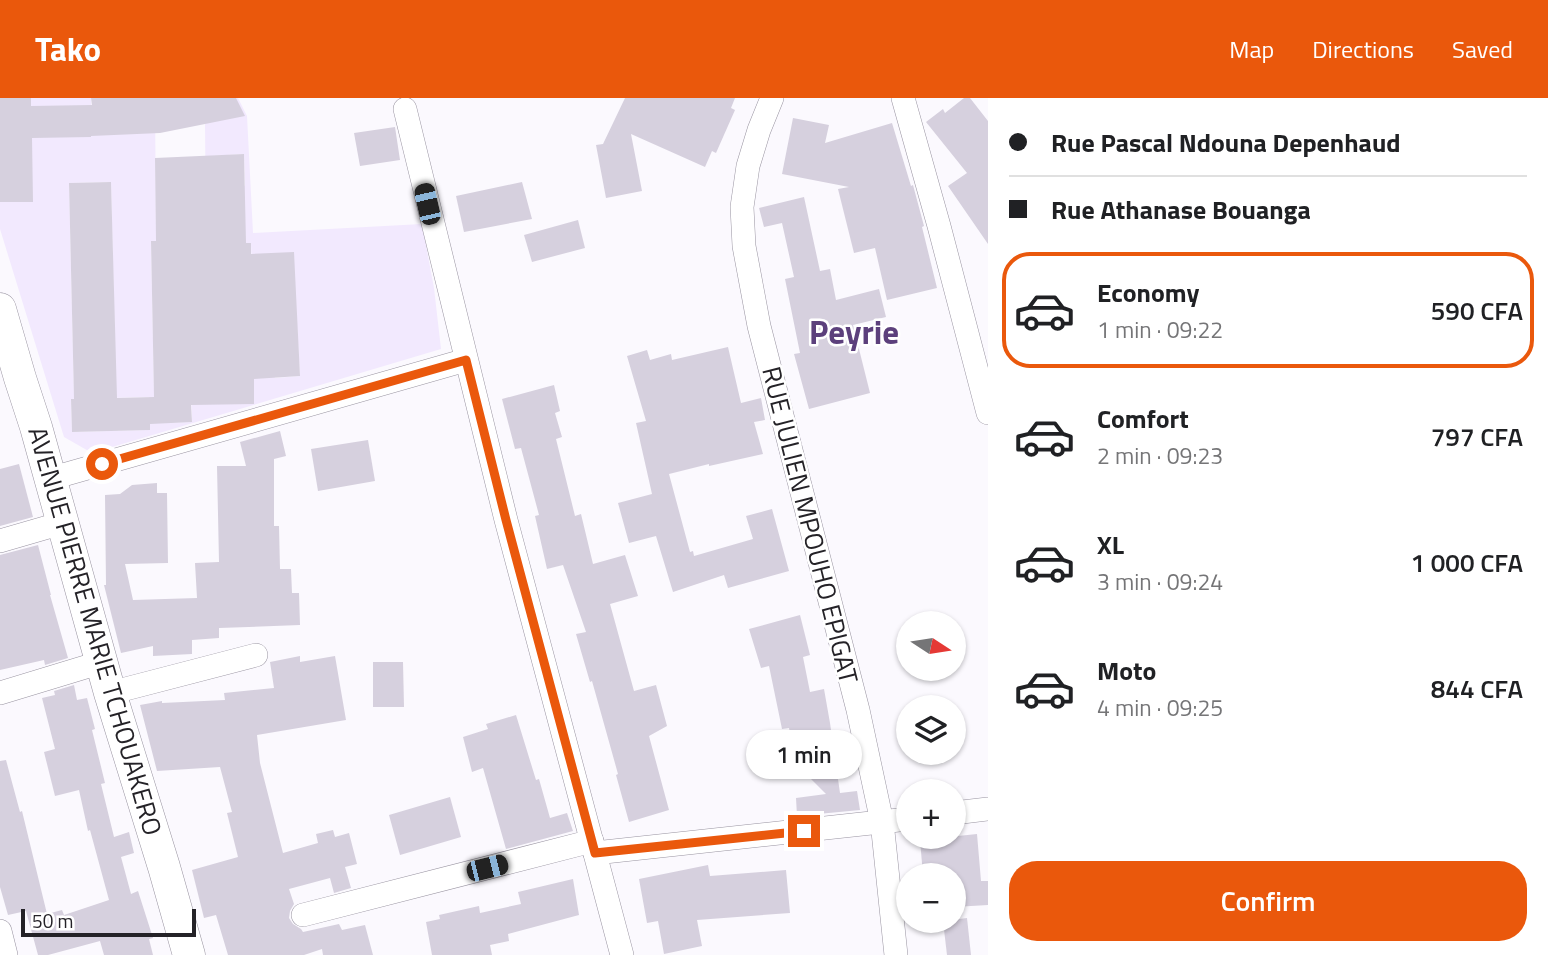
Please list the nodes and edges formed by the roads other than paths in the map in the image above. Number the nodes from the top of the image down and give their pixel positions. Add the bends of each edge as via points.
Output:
1 (772, 98) edge
2 (903, 98) edge
3 (405, 109) dead end
4 (0, 309) edge
5 (466, 360) junction
6 (10, 381) edge
7 (988, 413) edge
8 (49, 479) junction
9 (62, 523) junction
10 (0, 541) edge
11 (256, 655) dead end
12 (102, 662) junction
13 (0, 693) edge
14 (110, 693) junction
15 (988, 809) edge
16 (966, 812) edge
17 (896, 820) edge
18 (882, 822) junction
19 (593, 847) junction
20 (303, 915) dead end
21 (0, 931) edge
22 (6, 955) edge
23 (189, 955) edge
24 (622, 955) edge
25 (896, 955) edge

1 - 18 street, RUE JULIEN MPOUHO EPIGAT via 748,166 741,207 744,246 759,326 858,710
2 - 7 street
3 - 5 street
4 - 6 main road, AVENUE PIERRE MARIE TCHOUAKERO
5 - 8 street
5 - 19 street
6 - 8 main road, AVENUE PIERRE MARIE TCHOUAKERO via 36,427
8 - 9 main road, AVENUE PIERRE MARIE TCHOUAKERO
9 - 10 street
9 - 12 main road, AVENUE PIERRE MARIE TCHOUAKERO
11 - 14 street
12 - 13 street
12 - 14 main road, AVENUE PIERRE MARIE TCHOUAKERO
14 - 23 main road, AVENUE PIERRE MARIE TCHOUAKERO
15 - 16 street
17 - 18 street
18 - 19 street
18 - 25 street, RUE JULIEN MPOUHO EPIGAT
19 - 20 street
19 - 24 street
21 - 22 street

